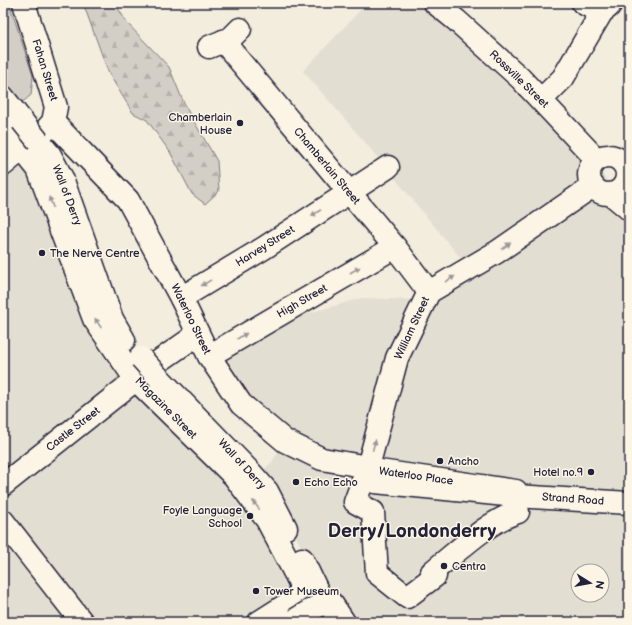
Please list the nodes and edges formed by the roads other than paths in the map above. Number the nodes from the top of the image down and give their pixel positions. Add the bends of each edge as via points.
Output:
1 (24, 3) edge
2 (435, 3) edge
3 (583, 3) edge
4 (607, 6) edge
5 (224, 39) dead end
6 (3, 97) edge
7 (541, 100) junction
8 (12, 123) edge
9 (36, 138) junction
10 (626, 159) edge
11 (597, 160) junction
12 (3, 165) edge
13 (388, 167) dead end
14 (614, 191) edge
15 (348, 192) junction
16 (629, 209) edge
17 (395, 247) junction
18 (429, 292) junction
19 (181, 298) junction
20 (198, 334) junction
21 (209, 356) junction
22 (147, 371) junction
23 (371, 475) junction
24 (3, 484) edge
25 (516, 496) junction
26 (629, 504) edge
27 (3, 521) edge
28 (302, 612) edge
29 (82, 622) edge
30 (259, 622) edge
31 (344, 622) edge

1 - 9 street, Fahan Street via 56,107
2 - 7 street, Rossville Street
3 - 4 street via 595,10
4 - 7 street via 563,78
5 - 15 street, Chamberlain Street
6 - 8 street
7 - 11 street, Rossville Street
8 - 9 street, bridge
9 - 12 street
9 - 19 street, Waterloo Street via 128,200
9 - 22 street, Wall of Derry via 50,155 62,178 112,319
10 - 11 street via 610,156
10 - 14 street via 627,176
11 - 14 street via 589,176
13 - 15 street, Harvey Street
14 - 16 street
18 -> 14 street, William Street via 497,252
15 - 17 street, Chamberlain Street
15 -> 19 street, Harvey Street via 264,248
17 - 18 street, Chamberlain Street
21 -> 17 street, High Street
23 -> 18 street, William Street via 397,358
19 - 20 street, Waterloo Street
20 - 21 street, Waterloo Street
20 - 22 street, Castle Street
21 - 23 street, Waterloo Street via 241,404 285,441 322,459
22 - 24 street, Castle Street
22 - 28 street, Wall of Derry via 243,464 267,491 323,603
23 - 25 street, Waterloo Place
23 - 25 street, Waterloo Place via 355,502 373,512 378,573 406,597 435,576 432,572 504,516 518,512 514,499
25 - 26 street, Strand Road
27 - 29 street
28 - 30 street
28 - 31 street via 332,604

